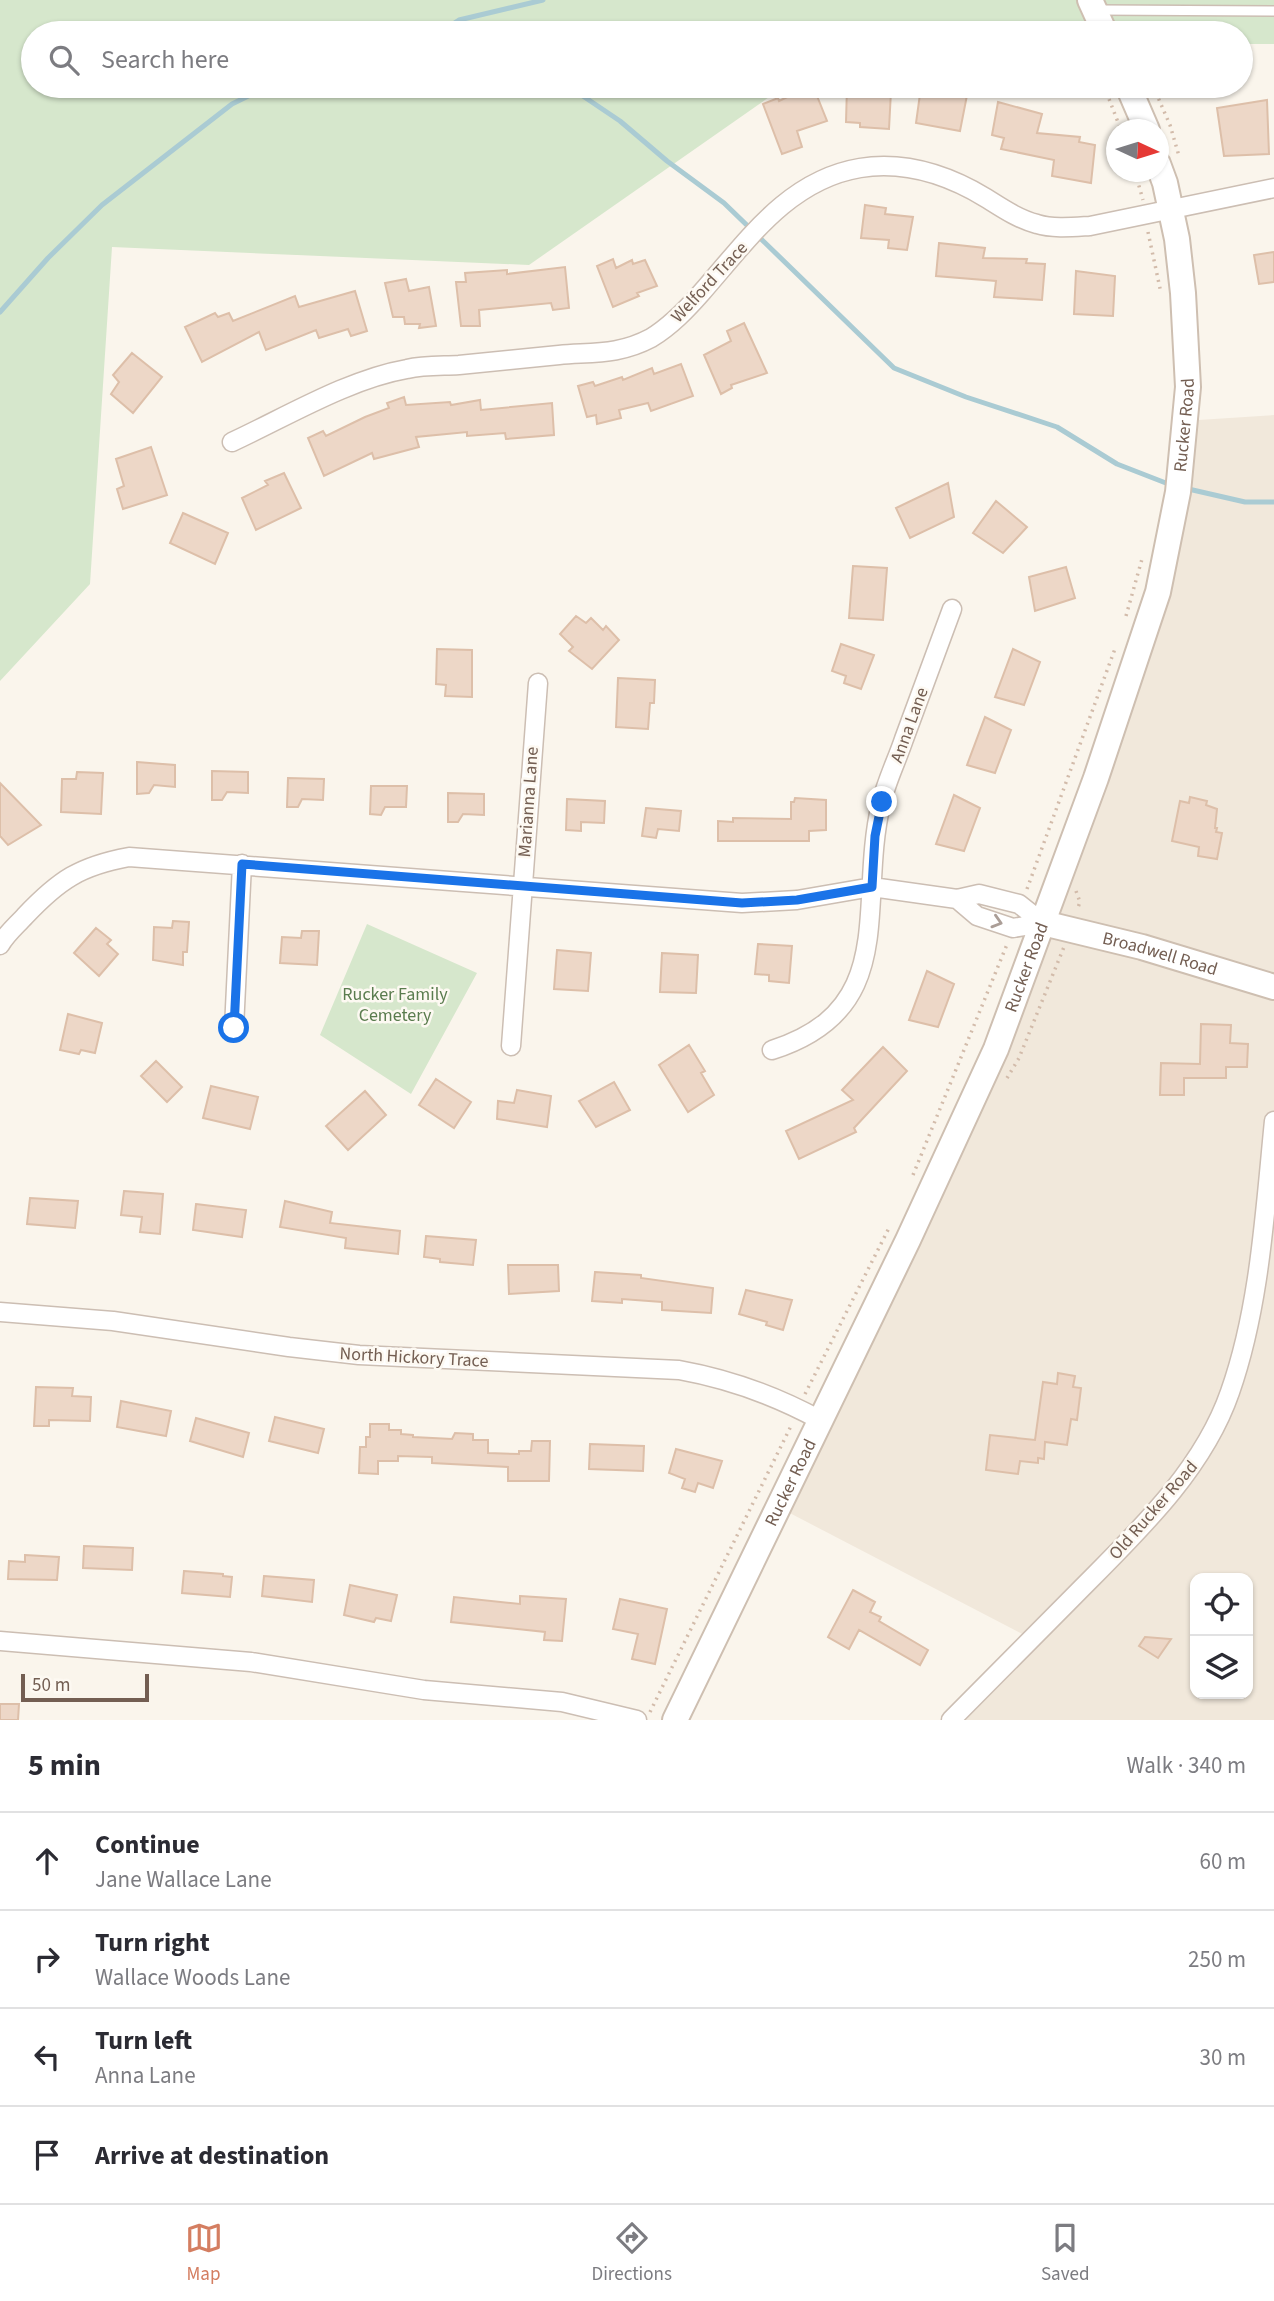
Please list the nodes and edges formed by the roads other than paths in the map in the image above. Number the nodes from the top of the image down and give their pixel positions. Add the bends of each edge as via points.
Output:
1 (1092, 5) edge
2 (1274, 11) edge
3 (1099, 21) edge
4 (1133, 98) edge
5 (1142, 119) edge
6 (1163, 182) edge
7 (1274, 188) edge
8 (1171, 209) junction
9 (232, 442) dead end
10 (952, 609) dead end
11 (538, 683) dead end
12 (242, 864) junction
13 (522, 887) junction
14 (872, 887) junction
15 (957, 899) junction
16 (1043, 923) junction
17 (0, 945) edge
18 (1274, 988) edge
19 (234, 1028) dead end
20 (511, 1046) dead end
21 (772, 1050) dead end
22 (1274, 1121) edge
23 (0, 1312) edge
24 (810, 1414) junction
25 (0, 1641) edge
26 (637, 1720) edge
27 (675, 1720) edge
28 (951, 1720) edge

1 - 2 lane
1 - 3 main road
4 - 5 main road
6 - 8 main road, Rucker Road
7 - 8 street, Welford Trace
8 - 9 street, Welford Trace via 1090,226 1039,225 935,174 885,166 859,168 789,198 673,323 629,348 604,354 432,365 382,374
8 - 16 main road, Rucker Road via 1183,293 1188,387 1171,534 1141,645
10 - 14 street, Anna Lane via 882,802
11 - 13 street, Marianna Lane
12 - 13 street
12 - 17 street via 129,857 102,862 76,872 47,893
12 - 19 street
13 - 14 street via 742,903 797,900
13 - 20 street, Marianna Lane
14 - 15 street
14 - 21 street, Anna Lane via 867,952 851,993 816,1030
15 - 16 street via 979,894 1021,906
15 -> 16 street via 976,916 1013,928
16 - 18 main road, Broadwell Road via 1142,947
16 - 24 main road, Rucker Road via 996,1049 908,1240
22 - 28 street, Old Rucker Road via 1253,1308 1230,1394 1215,1428 1173,1490
23 - 24 street, North Hickory Trace via 113,1321 359,1355 679,1370 715,1377
24 - 27 main road, Rucker Road
25 - 26 street via 251,1662 424,1690 562,1702

